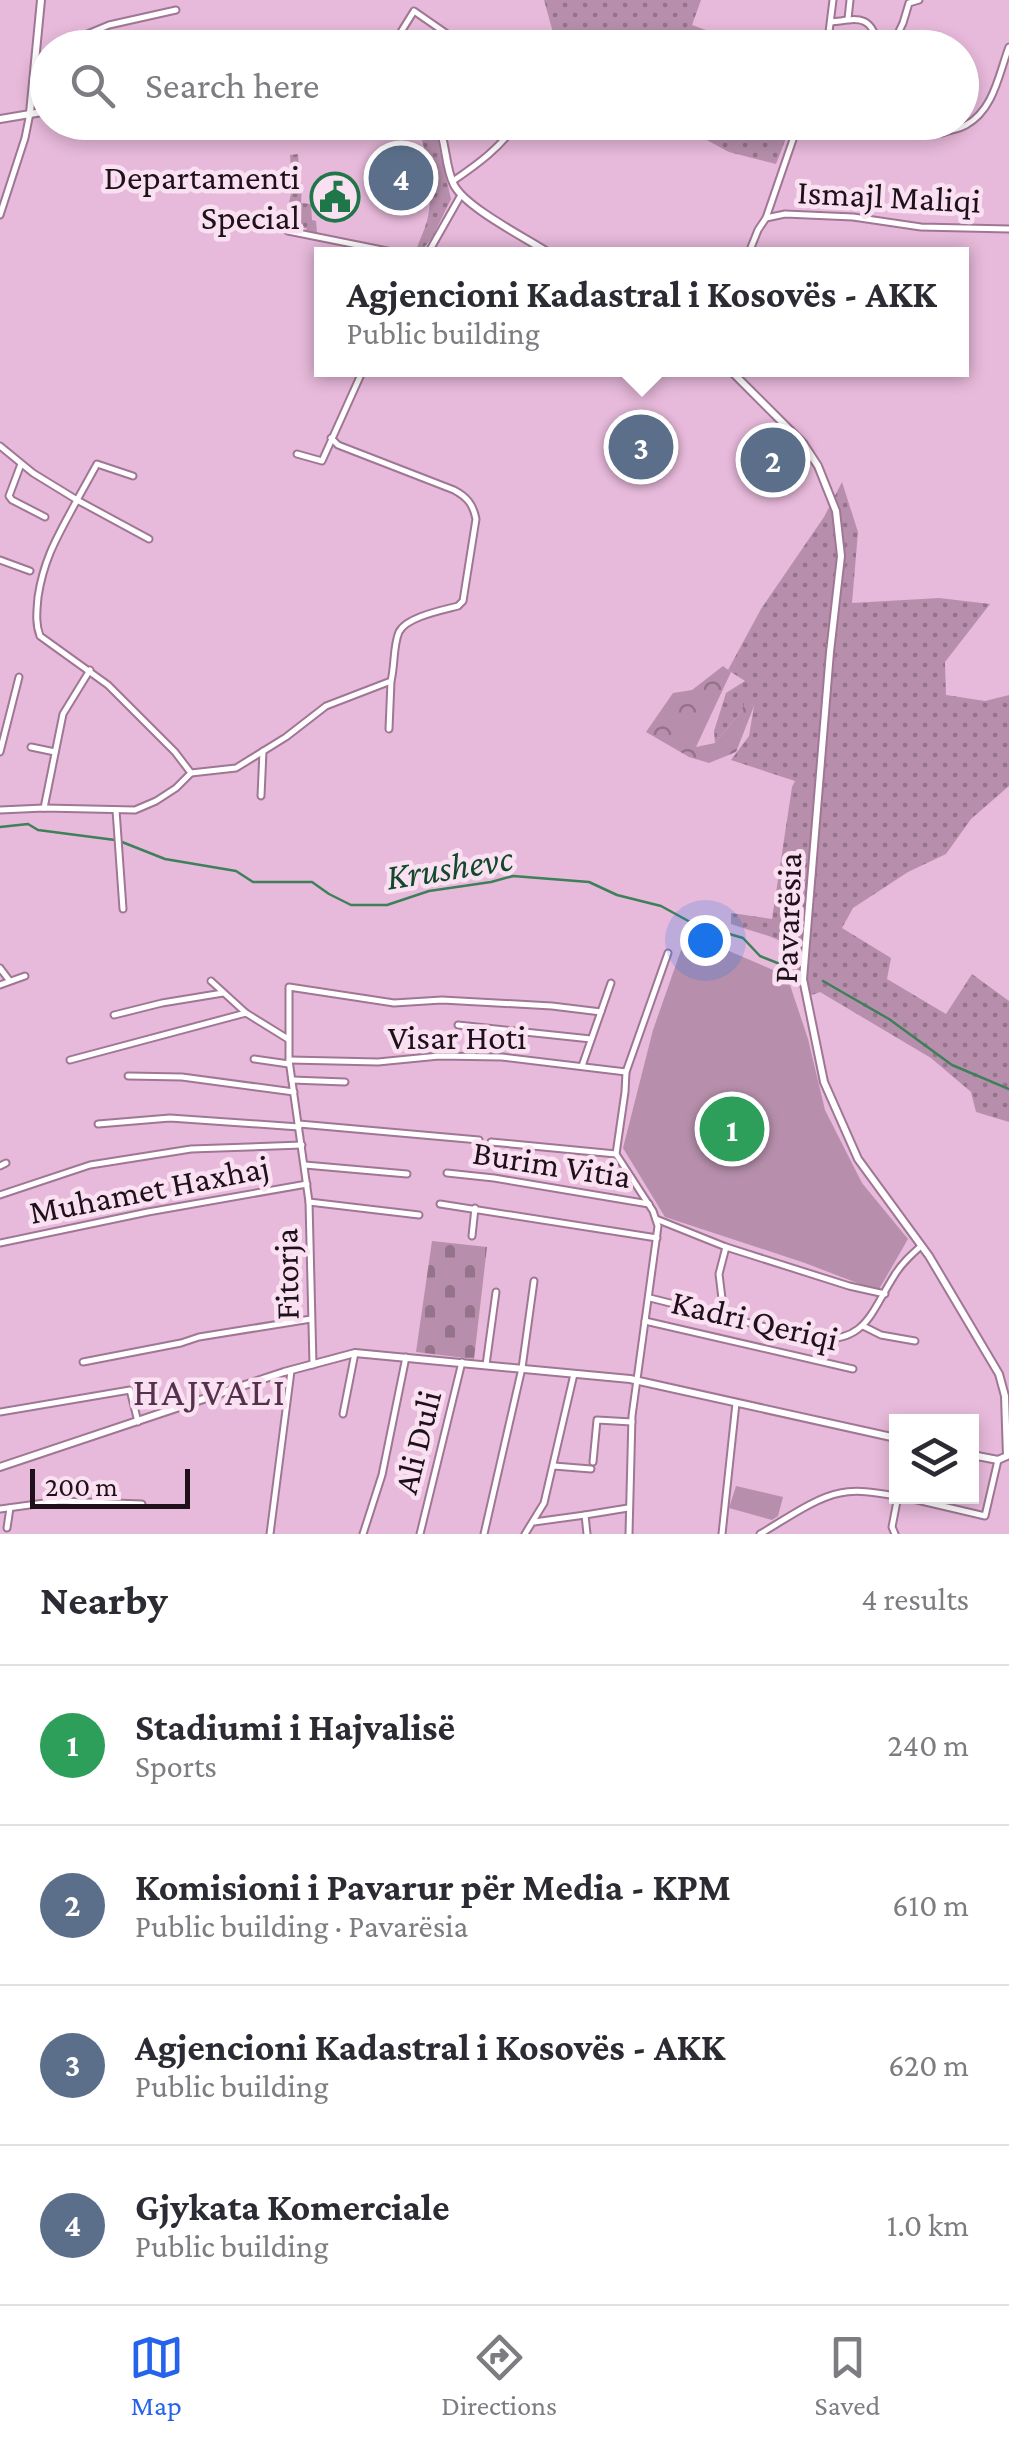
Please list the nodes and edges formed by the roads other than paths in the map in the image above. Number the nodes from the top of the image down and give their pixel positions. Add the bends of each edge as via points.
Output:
1 (41, 0) edge
2 (833, 0) edge
3 (850, 0) edge
4 (919, 0) edge
5 (176, 10) dead end
6 (848, 20) junction
7 (832, 22) junction
8 (39, 30) edge
9 (97, 30) edge
10 (403, 30) edge
11 (441, 30) edge
12 (830, 30) edge
13 (873, 30) edge
14 (899, 30) edge
15 (1009, 47) edge
16 (1000, 73) junction
17 (1009, 76) edge
18 (30, 114) joint
19 (979, 114) edge
20 (0, 120) edge
21 (444, 140) edge
22 (504, 140) edge
23 (793, 140) edge
24 (452, 181) junction
25 (461, 195) junction
26 (0, 215) edge
27 (766, 218) junction
28 (1009, 220) edge
29 (1006, 228) edge
30 (288, 230) dead end
31 (373, 247) edge
32 (431, 247) edge
33 (541, 247) edge
34 (751, 247) edge
35 (359, 377) edge
36 (737, 377) edge
37 (332, 438) junction
38 (0, 446) edge
39 (298, 454) dead end
40 (21, 464) junction
41 (133, 476) dead end
42 (78, 500) junction
43 (45, 516) dead end
44 (149, 539) dead end
45 (0, 560) edge
46 (30, 571) dead end
47 (90, 670) junction
48 (20, 677) dead end
49 (391, 680) junction
50 (389, 729) dead end
51 (31, 747) dead end
52 (263, 751) junction
53 (0, 752) edge
54 (55, 752) junction
55 (191, 772) junction
56 (260, 796) dead end
57 (44, 808) junction
58 (0, 810) edge
59 (116, 810) junction
60 (123, 909) dead end
61 (668, 953) dead end
62 (0, 968) edge
63 (24, 976) dead end
64 (9, 980) junction
65 (211, 981) dead end
66 (611, 983) dead end
67 (0, 985) edge
68 (223, 994) junction
69 (601, 1012) junction
70 (246, 1013) junction
71 (114, 1015) dead end
72 (458, 1025) dead end
73 (288, 1038) junction
74 (592, 1039) junction
75 (254, 1059) dead end
76 (70, 1060) dead end
77 (289, 1062) junction
78 (582, 1066) junction
79 (626, 1072) junction
80 (128, 1076) dead end
81 (292, 1080) junction
82 (345, 1082) dead end
83 (294, 1092) junction
84 (98, 1124) dead end
85 (299, 1126) junction
86 (479, 1140) dead end
87 (491, 1142) dead end
88 (302, 1145) junction
89 (616, 1154) junction
90 (304, 1165) junction
91 (447, 1173) dead end
92 (407, 1174) dead end
93 (307, 1184) junction
94 (0, 1196) edge
95 (309, 1202) junction
96 (440, 1204) dead end
97 (649, 1204) junction
98 (474, 1208) junction
99 (419, 1215) dead end
100 (656, 1220) junction
101 (472, 1236) dead end
102 (657, 1238) junction
103 (0, 1243) edge
104 (921, 1246) junction
105 (726, 1247) junction
106 (534, 1282) dead end
107 (496, 1292) dead end
108 (885, 1294) junction
109 (648, 1297) junction
110 (724, 1315) junction
111 (312, 1319) junction
112 (645, 1320) junction
113 (864, 1326) junction
114 (916, 1341) dead end
115 (355, 1353) junction
116 (406, 1357) junction
117 (84, 1362) dead end
118 (462, 1362) junction
119 (313, 1365) junction
120 (486, 1365) junction
121 (522, 1368) junction
122 (853, 1369) dead end
123 (291, 1371) junction
124 (574, 1374) junction
125 (637, 1380) junction
126 (736, 1403) junction
127 (0, 1412) edge
128 (344, 1414) dead end
129 (138, 1422) junction
130 (632, 1422) junction
131 (889, 1436) edge
132 (979, 1456) edge
133 (1008, 1457) edge
134 (998, 1460) junction
135 (554, 1466) junction
136 (0, 1467) edge
137 (889, 1495) edge
138 (142, 1504) dead end
139 (896, 1504) edge
140 (933, 1504) edge
141 (10, 1508) junction
142 (629, 1508) junction
143 (0, 1509) edge
144 (586, 1515) junction
145 (532, 1522) junction
146 (7, 1528) dead end
147 (270, 1534) edge
148 (363, 1534) edge
149 (420, 1534) edge
150 (484, 1534) edge
151 (524, 1534) edge
152 (586, 1534) edge
153 (628, 1534) edge
154 (722, 1534) edge
155 (760, 1534) edge
156 (895, 1534) edge

1 - 8 street
2 - 7 street
3 - 6 street
4 - 14 street via 910,3
5 - 9 street
6 - 7 street
6 - 13 street via 862,19
7 - 12 street
10 - 11 street via 414,11
15 - 16 street
16 - 17 street
16 - 19 street
18 - 20 street
18 - 26 street
21 - 24 street
22 - 24 street
23 - 27 street
24 - 25 street
25 - 32 street
25 - 33 street
27 - 29 street, Ismajl Maliqi
27 - 34 street
28 - 29 street
30 - 31 street
35 - 37 street
36 - 104 street, Pavarësia via 803,443 836,511 841,556 804,978 824,1082 858,1158
37 - 39 street via 322,461
37 - 49 street via 460,493 476,515 463,601 401,628
38 - 40 street
40 - 42 street
40 - 43 street via 8,496
41 - 42 street via 97,464
42 - 44 street
42 - 47 street via 46,560 37,628 44,640
45 - 46 street
47 - 54 street via 67,706
47 - 55 street
48 - 53 street
49 - 50 street
49 - 52 street via 326,706
51 - 54 street
52 - 55 street via 236,768
52 - 56 street
54 - 57 street
55 - 59 street via 148,806
57 - 58 street
57 - 59 street
59 - 60 street
61 - 79 street
62 - 64 street
63 - 64 street
64 - 67 street
65 - 68 street
66 - 69 street
68 - 70 street
68 - 71 street
69 - 73 street, Fitorja via 394,1002 289,987
69 - 74 street
70 - 73 street
70 - 76 street
72 - 74 street
73 - 77 street, Fitorja
74 - 78 street
75 - 77 street
77 - 78 street, Visar Hoti via 486,1056
77 - 81 street, Fitorja
78 - 79 street, Visar Hoti
79 - 89 street
80 - 83 street via 182,1076
81 - 82 street
81 - 83 street, Fitorja
83 - 85 street, Fitorja
84 - 85 street via 170,1118
85 - 86 street
85 - 88 street, Fitorja
87 - 89 street
88 - 90 street, Fitorja
88 - 94 street via 176,1151 72,1170
89 - 97 street
90 - 92 street
90 - 93 street, Fitorja
91 - 97 street, Burim Vitia
93 - 95 street, Fitorja
93 - 103 street, Muhamet Haxhaj
95 - 99 street
95 - 111 street, Fitorja
96 - 98 street
97 - 100 street
98 - 101 street
98 - 102 street
100 - 102 street
100 - 105 street
102 - 109 street
104 - 108 street
104 - 133 street, Pavarësia via 1000,1374
105 - 108 street
105 - 110 street via 719,1274
106 - 121 street
107 - 120 street
108 - 113 street
109 - 110 street
109 - 112 street
110 - 113 street via 813,1340 847,1336
111 - 117 street
111 - 119 street, Fitorja
112 - 122 street, Kadri Qeriqi
112 - 125 street
113 - 114 street
115 - 116 street
115 - 119 street
115 - 128 street
116 - 118 street
116 - 148 street
118 - 120 street
118 - 149 street, Ali Duli
119 - 123 street
120 - 121 street
121 - 124 street
121 - 150 street
123 - 129 street
123 - 147 street
124 - 125 street
124 - 135 street
125 - 126 street
125 - 130 street
126 - 131 street
126 - 154 street
127 - 129 street via 130,1390
129 - 136 street
130 - 135 street via 597,1420 592,1466
130 - 142 street
132 - 134 street
133 - 134 street
134 - 140 street via 985,1516
135 - 145 street
137 - 155 street via 842,1492
138 - 141 street via 59,1501
139 - 156 street
141 - 143 street
141 - 146 street
142 - 144 street
142 - 153 street
144 - 145 street
144 - 152 street
145 - 151 street

